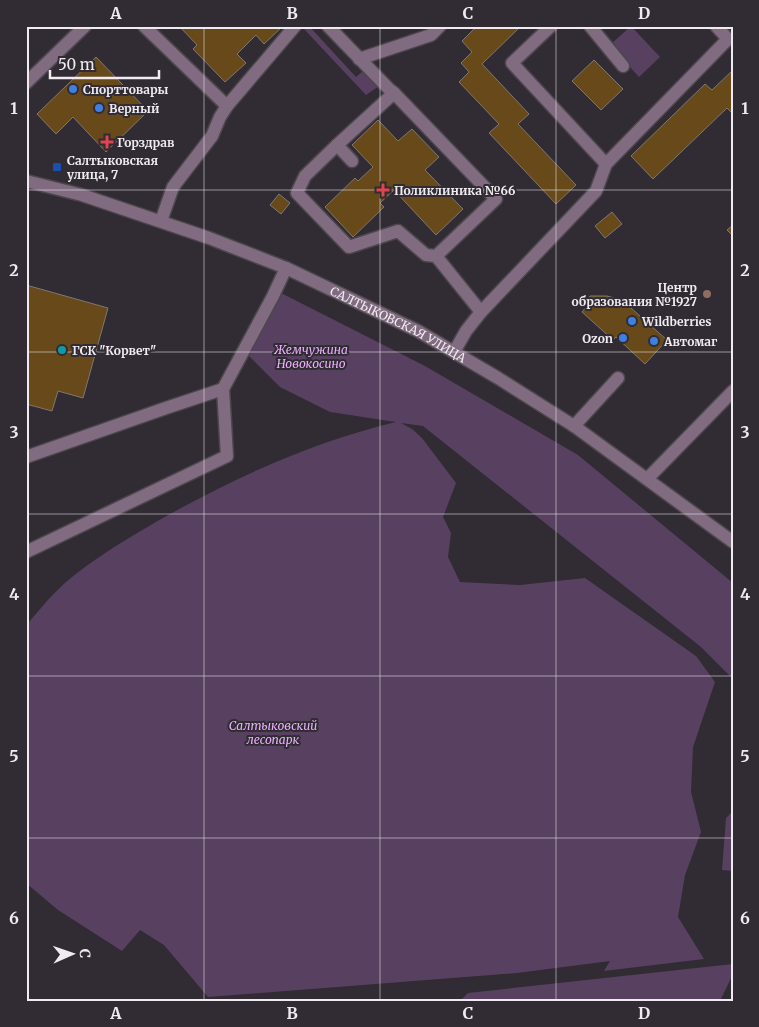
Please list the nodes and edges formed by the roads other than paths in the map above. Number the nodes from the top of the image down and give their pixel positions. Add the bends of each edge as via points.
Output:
1 (85, 26) edge
2 (144, 26) edge
3 (295, 26) edge
4 (328, 26) edge
5 (440, 26) edge
6 (550, 26) edge
7 (590, 26) edge
8 (716, 26) edge
9 (359, 59) junction
10 (623, 66) dead end
11 (26, 83) edge
12 (394, 92) junction
13 (227, 106) junction
14 (337, 145) junction
15 (352, 161) dead end
16 (606, 164) junction
17 (26, 181) edge
18 (160, 221) junction
19 (436, 256) junction
20 (286, 268) junction
21 (481, 312) junction
22 (454, 352) junction
23 (618, 378) dead end
24 (223, 390) junction
25 (733, 391) edge
26 (574, 426) junction
27 (26, 457) edge
28 (648, 479) junction
29 (733, 542) edge
30 (26, 552) edge

1 - 11 street
2 - 13 street
3 - 13 street
4 - 9 street
5 - 9 street via 431,35
6 - 16 street via 512,63
7 - 10 street
8 - 16 street via 728,39
9 - 12 street
12 - 14 street
12 - 19 street via 496,199
13 - 18 street via 212,136 173,187
14 - 15 street
14 - 19 street via 305,176 296,193 348,248 398,230 426,255
16 - 21 street via 596,191
17 - 18 street, САЛТЫКОВСКАЯ УЛИЦА via 82,195
18 - 20 street, САЛТЫКОВСКАЯ УЛИЦА
19 - 21 street
20 - 22 street, САЛТЫКОВСКАЯ УЛИЦА via 418,331
20 - 24 street
21 - 22 street
22 - 26 street, САЛТЫКОВСКАЯ УЛИЦА
23 - 26 street
24 - 27 street
24 - 30 street via 227,456
25 - 28 street
26 - 28 street, САЛТЫКОВСКАЯ УЛИЦА
28 - 29 street, САЛТЫКОВСКАЯ УЛИЦА

